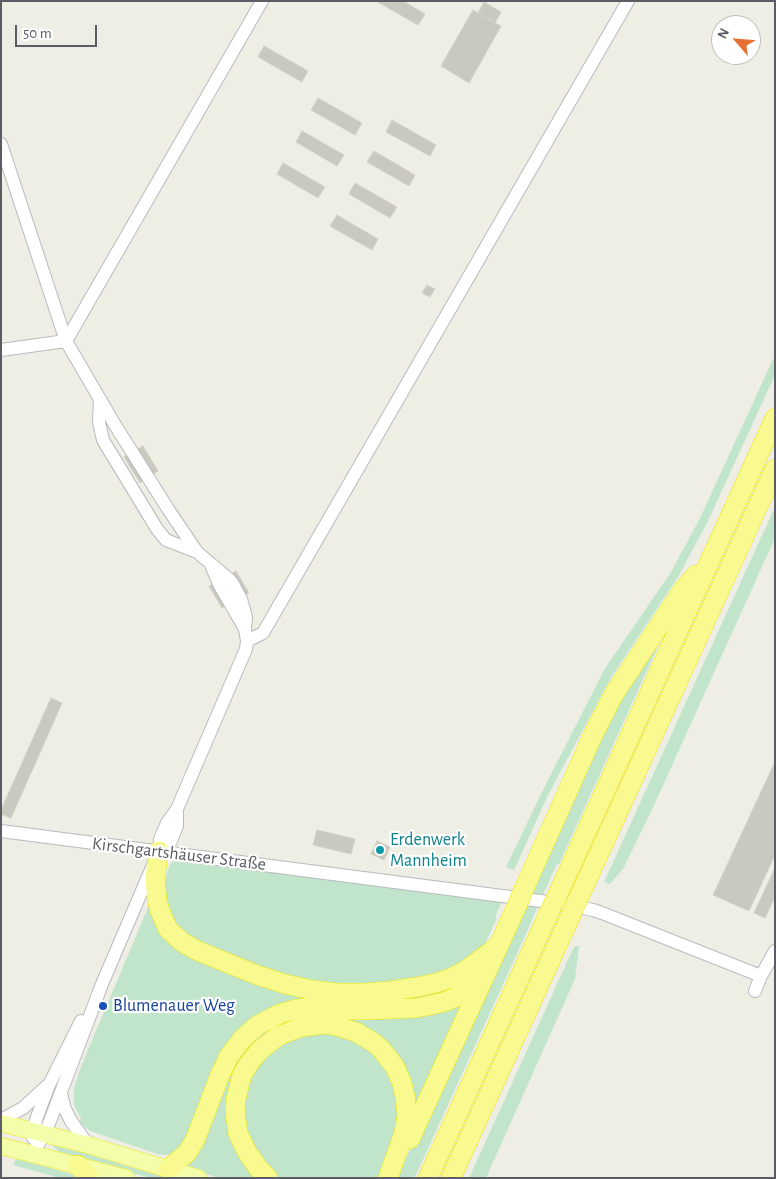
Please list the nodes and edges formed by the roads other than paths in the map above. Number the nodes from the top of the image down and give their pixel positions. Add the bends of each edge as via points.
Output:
1 (262, 1) edge
2 (628, 1) edge
3 (1, 144) edge
4 (66, 341) junction
5 (1, 350) edge
6 (100, 399) junction
7 (775, 418) edge
8 (775, 469) edge
9 (197, 552) junction
10 (713, 555) junction
11 (246, 635) junction
12 (1, 831) edge
13 (159, 851) junction
14 (498, 946) junction
15 (775, 951) edge
16 (487, 971) junction
17 (761, 976) junction
18 (102, 984) junction
19 (755, 991) dead end
20 (49, 1085) junction
21 (61, 1094) junction
22 (1, 1122) edge
23 (39, 1132) junction
24 (88, 1145) junction
25 (1, 1146) edge
26 (33, 1154) junction
27 (168, 1169) junction
28 (84, 1172) edge
29 (126, 1178) edge
30 (198, 1178) edge
31 (268, 1178) edge
32 (389, 1178) edge
33 (428, 1178) edge
34 (450, 1178) edge

1 - 4 street
2 - 11 street via 263,633
3 - 4 street
4 - 5 street
4 - 6 street
6 - 9 street
6 - 9 street via 99,422 103,440 157,529 166,540
7 - 10 highway
8 - 34 highway, bridge
9 - 11 street via 209,561
10 - 14 highway, bridge via 683,590 614,694 592,735
10 - 33 highway, bridge
11 - 13 street via 246,649 160,839
12 - 13 street, Kirschgartshäuser Straße
13 - 14 highway via 155,877 157,900 168,929 198,951 284,984 337,993 417,987 451,978
13 - 17 street, Kirschgartshäuser Straße via 593,910
13 - 18 street
14 - 16 highway
15 - 17 street
16 - 27 highway via 456,997 431,1006 368,1010 296,1009 258,1025 229,1056 195,1140 187,1153
16 - 32 highway
17 - 19 street
18 - 20 street
18 - 21 street
20 - 22 street
20 - 23 street
21 - 23 street
21 - 24 street via 71,1122
22 - 23 main road
23 - 24 main road
23 - 26 street
24 - 27 main road
25 - 26 main road
26 - 28 main road
27 - 30 main road
28 - 29 main road
31 - 32 highway via 246,1152 238,1133 236,1099 242,1075 259,1051 278,1036 301,1027 325,1024 356,1032 373,1042 395,1067 402,1083 407,1115

